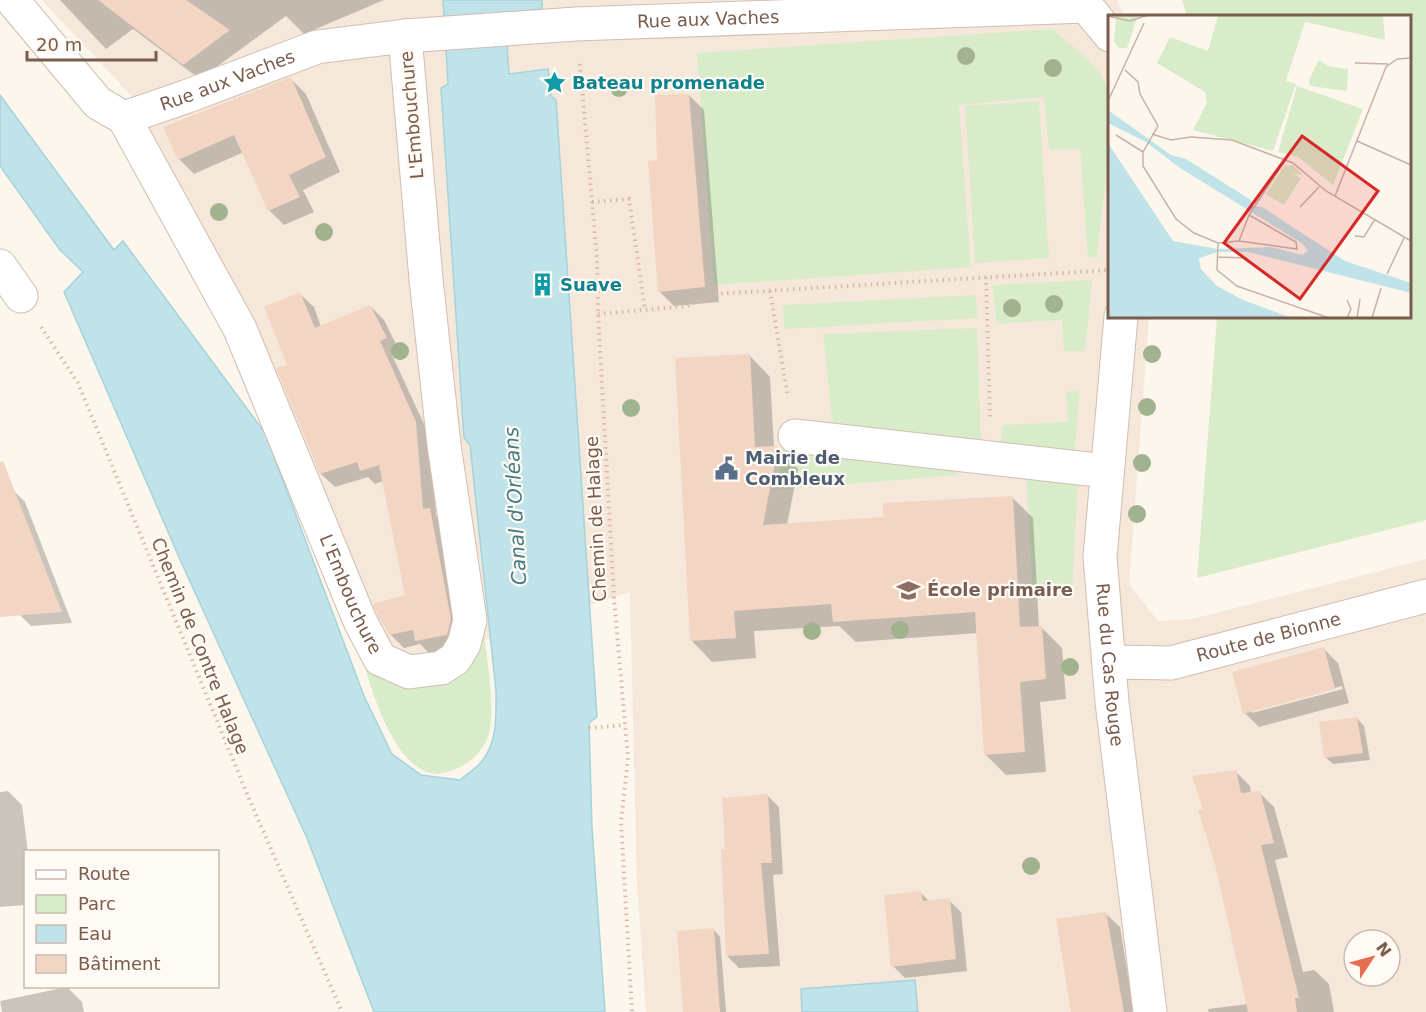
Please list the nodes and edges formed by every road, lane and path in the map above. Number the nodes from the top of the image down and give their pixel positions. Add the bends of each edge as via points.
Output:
1 (12, 0) edge
2 (1088, 3) edge
3 (561, 25) junction
4 (1108, 32) edge
5 (405, 36) junction
6 (124, 118) junction
7 (591, 202) junction
8 (0, 266) edge
9 (1108, 270) edge
10 (986, 278) junction
11 (770, 291) junction
12 (21, 296) joint
13 (645, 310) junction
14 (598, 314) junction
15 (1121, 318) edge
16 (795, 436) joint
17 (991, 459) junction
18 (1089, 469) dead end
19 (1426, 596) edge
20 (1110, 662) junction
21 (624, 725) junction
22 (589, 728) dead end
23 (342, 1012) edge
24 (632, 1012) edge
25 (1150, 1012) edge

1 - 6 street via 98,103
2 - 3 street, Rue aux Vaches
2 - 4 street
3 - 5 street, Rue aux Vaches
3 - 7 path, Chemin de Halage
5 - 6 street, Rue aux Vaches via 317,47
5 - 6 street, L'Embouchure via 444,445 470,620 464,644 441,669 409,672 380,659 360,621 240,329
7 - 13 path via 629,199
7 - 14 path, Chemin de Halage
8 - 12 street
9 - 10 path
10 - 11 path
10 - 17 path
11 - 13 path via 713,294 687,306
11 - 16 path
12 - 23 path, Chemin de Contre Halage via 78,383 245,790
13 - 14 path
14 - 21 path, Chemin de Halage
15 - 20 street, Rue du Cas Rouge via 1100,557
16 - 17 street
17 - 18 street
19 - 20 street, Route de Bionne via 1171,663
20 - 25 street, Rue du Cas Rouge
21 - 22 path
21 - 24 path, Chemin de Halage via 628,758 621,822

